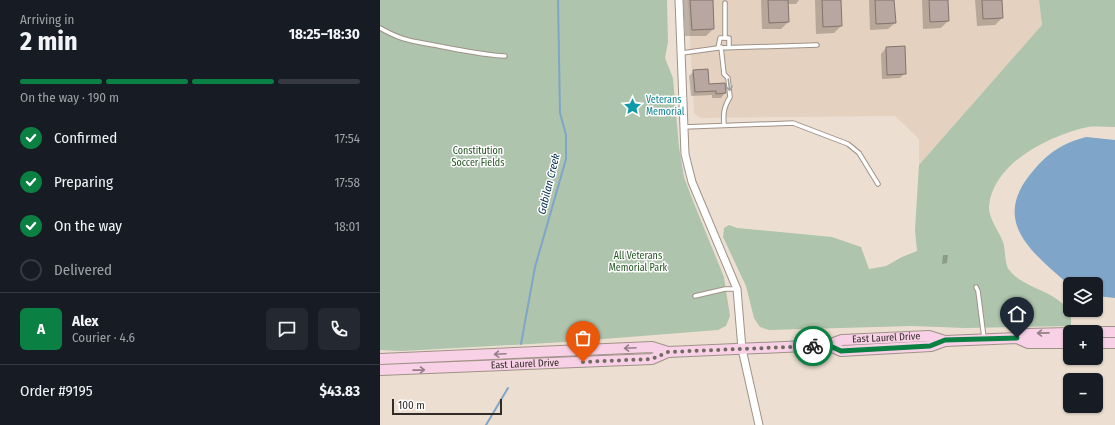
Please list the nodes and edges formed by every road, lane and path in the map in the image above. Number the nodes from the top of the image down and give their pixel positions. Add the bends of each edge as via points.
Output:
1 (679, 0) edge
2 (725, 3) dead end
3 (380, 28) edge
4 (725, 38) junction
5 (816, 45) dead end
6 (720, 47) junction
7 (729, 47) junction
8 (682, 53) junction
9 (505, 56) dead end
10 (724, 124) junction
11 (684, 127) junction
12 (878, 184) dead end
13 (976, 287) dead end
14 (737, 289) junction
15 (695, 296) dead end
16 (1103, 332) edge
17 (1115, 332) edge
18 (1063, 333) edge
19 (1017, 338) junction
20 (984, 339) junction
21 (1115, 342) edge
22 (1063, 343) edge
23 (1103, 343) edge
24 (742, 349) junction
25 (668, 352) junction
26 (380, 359) edge
27 (380, 370) edge
28 (759, 425) edge

1 - 8 street
2 - 4 lane
3 - 9 lane via 418,44 483,55
4 - 6 lane via 720,38
4 - 7 lane via 729,38
5 - 7 lane
6 - 7 lane
6 - 8 lane
6 -> 10 lane via 730,97 723,113
8 - 11 street
10 - 11 lane
10 - 12 lane via 793,123 835,138 859,153
11 - 14 street via 692,182
13 - 20 lane
14 - 15 lane via 724,289
14 - 24 street
16 - 17 main road
18 -> 19 main road, East Laurel Drive via 1027,334
19 - 20 main road, East Laurel Drive
19 - 22 main road, East Laurel Drive via 1028,343
20 - 24 main road, East Laurel Drive via 945,340 921,336 842,340 828,345
21 - 23 main road
24 - 25 main road, East Laurel Drive
24 - 28 street
25 -> 26 main road, East Laurel Drive via 652,347
27 -> 25 main road, East Laurel Drive via 652,359

